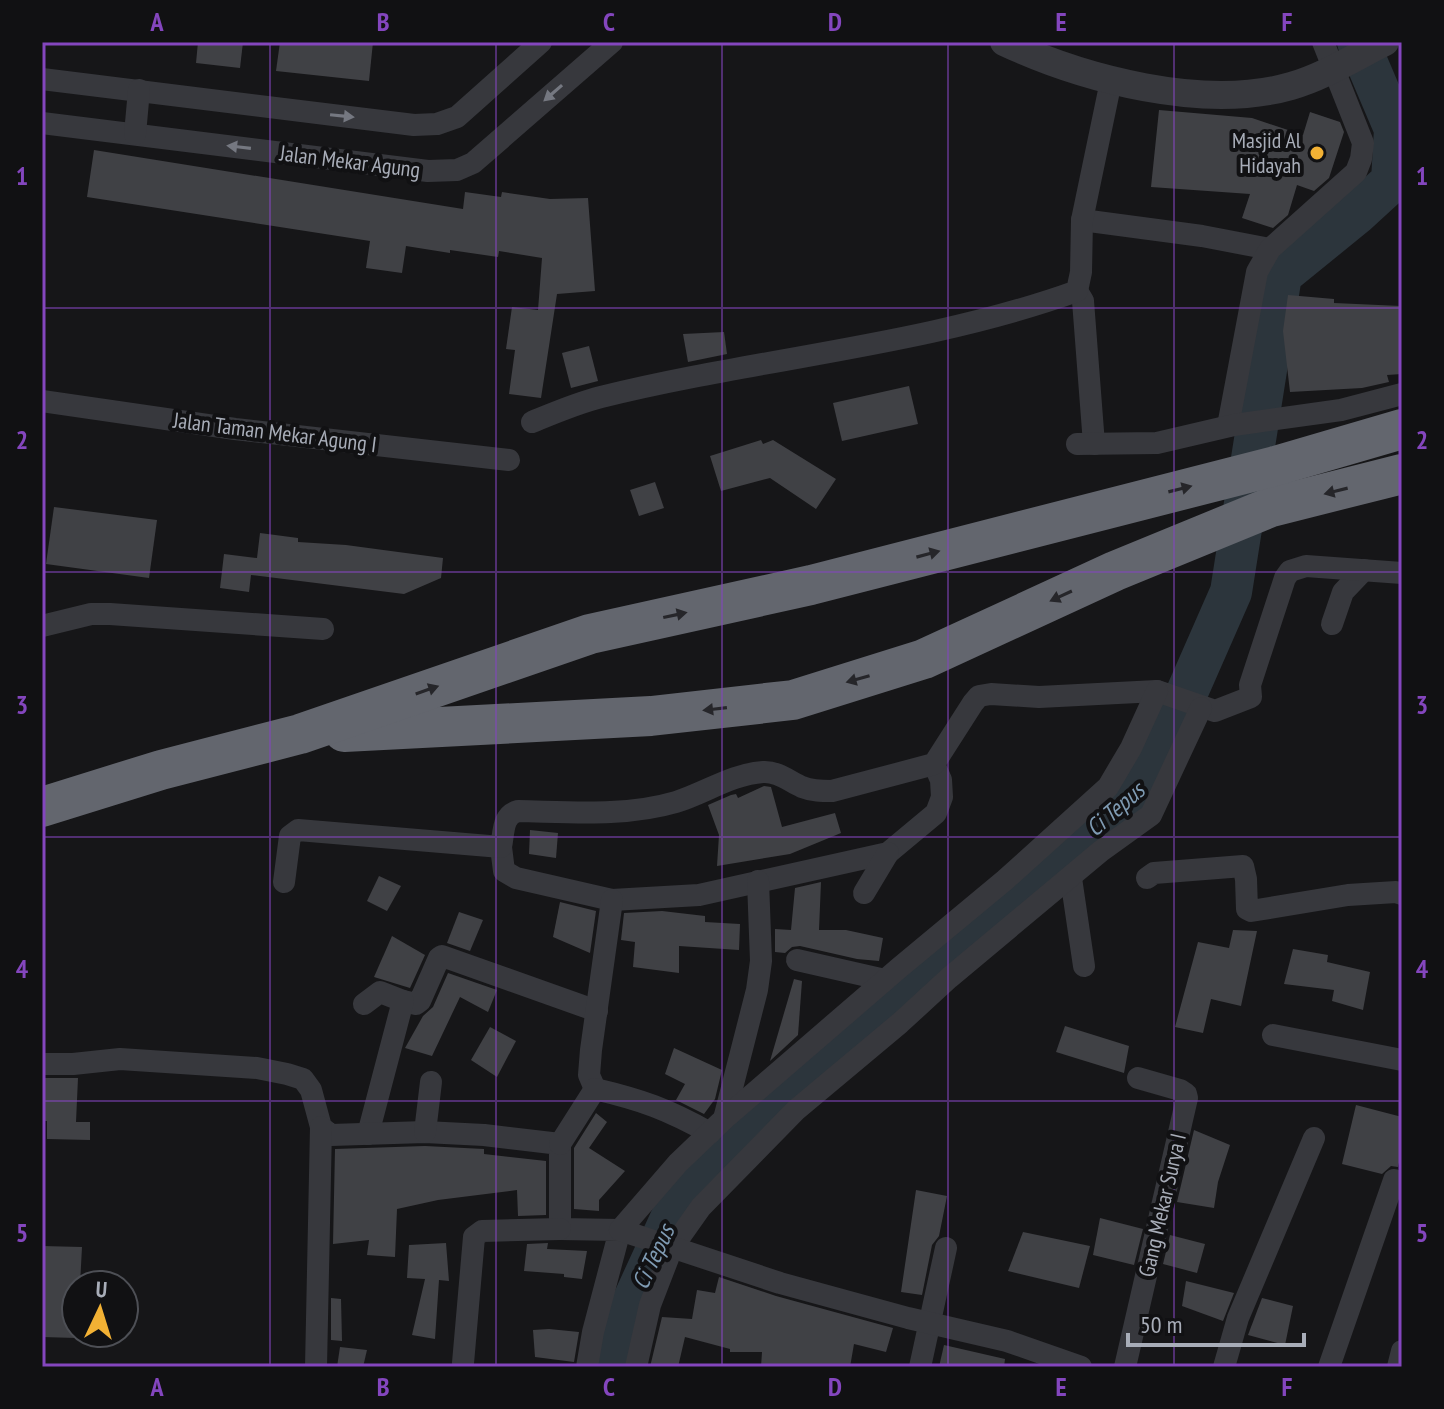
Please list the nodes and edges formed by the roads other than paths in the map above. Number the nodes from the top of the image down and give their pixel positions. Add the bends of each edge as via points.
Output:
1 (541, 42) edge
2 (612, 42) edge
3 (1004, 42) edge
4 (1385, 42) edge
5 (1331, 59) edge
6 (42, 79) edge
7 (1111, 81) junction
8 (139, 90) junction
9 (42, 123) edge
10 (135, 134) junction
11 (1082, 220) junction
12 (1270, 249) junction
13 (1077, 291) junction
14 (1402, 394) edge
15 (42, 401) edge
16 (532, 422) dead end
17 (1231, 425) junction
18 (1402, 429) edge
19 (509, 460) dead end
20 (1402, 474) edge
21 (1093, 511) junction
22 (1120, 569) junction
23 (1364, 570) junction
24 (1402, 573) edge
25 (1332, 624) dead end
26 (42, 626) edge
27 (323, 629) dead end
28 (1162, 692) junction
29 (1198, 707) junction
30 (300, 734) junction
31 (934, 764) junction
32 (42, 807) edge
33 (501, 847) junction
34 (888, 853) junction
35 (1071, 878) junction
36 (1147, 878) dead end
37 (758, 881) junction
38 (284, 882) dead end
39 (864, 893) dead end
40 (1402, 894) edge
41 (612, 900) junction
42 (797, 960) dead end
43 (1084, 966) dead end
44 (885, 980) junction
45 (403, 1001) junction
46 (364, 1004) dead end
47 (597, 1011) junction
48 (1273, 1035) dead end
49 (1402, 1060) edge
50 (42, 1064) edge
51 (1138, 1078) dead end
52 (431, 1082) dead end
53 (595, 1089) junction
54 (717, 1126) junction
55 (321, 1127) junction
56 (425, 1132) junction
57 (368, 1134) junction
58 (1314, 1138) dead end
59 (560, 1144) junction
60 (1394, 1180) dead end
61 (560, 1229) junction
62 (624, 1231) junction
63 (666, 1246) junction
64 (946, 1248) dead end
65 (929, 1322) junction
66 (1402, 1351) edge
67 (463, 1363) dead end
68 (316, 1367) edge
69 (587, 1367) edge
70 (636, 1367) edge
71 (920, 1367) edge
72 (1081, 1367) edge
73 (1125, 1367) edge
74 (1224, 1367) edge
75 (1329, 1367) edge
76 (1398, 1367) edge

8 -> 1 street, Jalan Mekar Agung via 437,124 457,117
2 -> 10 street, Jalan Mekar Agung via 473,163 457,170 428,171
3 - 7 street
4 - 5 street
5 - 7 street via 1291,86 1240,94 1180,92
5 - 12 street via 1363,143 1361,159 1356,172
6 - 8 street, Jalan Mekar Agung
7 - 11 street
8 - 10 street
9 - 10 street, Jalan Mekar Agung
11 - 12 street
11 - 13 street
12 - 17 street via 1257,272
13 - 16 street via 877,343 598,398
13 - 17 street via 1083,301 1086,444 1157,443
14 - 17 street via 1341,410
15 - 19 street, Jalan Taman Mekar Agung I
21 -> 18 highway
20 -> 22 highway via 1271,507
21 - 22 highway
30 -> 21 highway via 590,634 801,587
22 -> 30 highway via 924,659 793,700 651,716
23 - 24 street
23 - 25 street via 1343,592
23 - 29 street via 1306,566 1290,571 1250,685 1251,697 1215,711
26 - 27 street via 110,614
28 - 29 street
28 - 31 street via 979,696
28 - 44 street via 1108,787
29 - 35 street via 1151,815
30 - 32 highway
31 - 33 street via 832,791 816,791 768,771 651,807 598,813 518,811 507,818
31 - 34 street via 942,797 936,813
33 - 38 street via 298,830 290,836
33 - 41 street via 504,871 516,878
34 - 37 street
34 - 39 street
35 - 43 street
35 - 63 street via 796,1110
36 - 40 street via 1154,873 1243,866 1251,911 1348,895
37 - 41 street via 699,895
37 - 54 street via 757,990
41 - 47 street
42 - 44 street
44 - 54 street
45 - 46 street via 380,992
45 - 47 street via 420,1001 442,956
45 - 57 street
47 - 53 street via 589,1075
48 - 49 street
50 - 55 street via 120,1059 257,1068 303,1079
51 - 73 street, Gang Mekar Surya I via 1180,1090 1187,1098
52 - 56 street
53 - 54 street
53 - 59 street
54 - 62 street via 678,1163
55 - 57 street via 331,1135
55 - 68 street
56 - 57 street
56 - 59 street
58 - 74 street via 1238,1318
59 - 61 street
60 - 75 street
61 - 62 street
61 - 67 street via 482,1231 474,1237
62 - 63 street
62 - 69 street
63 - 65 street
63 - 70 street
64 - 65 street
65 - 71 street
65 - 72 street
66 - 76 street

